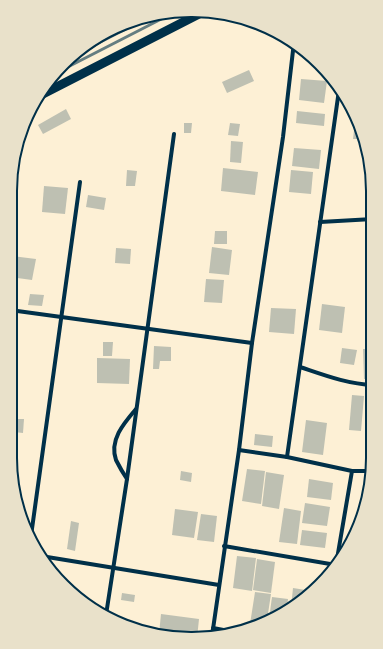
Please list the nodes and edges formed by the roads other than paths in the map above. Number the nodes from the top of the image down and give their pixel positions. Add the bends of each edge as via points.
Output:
1 (193, 17) edge
2 (293, 50) edge
3 (49, 91) edge
4 (338, 97) edge
5 (174, 134) dead end
6 (80, 182) dead end
7 (366, 219) edge
8 (320, 222) junction
9 (17, 311) edge
10 (60, 317) junction
11 (147, 328) junction
12 (252, 343) junction
13 (300, 367) junction
14 (366, 384) edge
15 (136, 409) junction
16 (239, 450) junction
17 (288, 457) junction
18 (366, 471) edge
19 (352, 472) junction
20 (127, 479) junction
21 (31, 527) edge
22 (224, 546) junction
23 (338, 552) edge
24 (48, 557) edge
25 (330, 564) edge
26 (112, 567) junction
27 (219, 584) junction
28 (107, 610) edge
29 (213, 628) junction
30 (222, 630) edge
31 (213, 631) edge

1 - 3 highway
2 - 12 street via 283,137
4 - 8 street
5 - 11 street
6 - 10 street
7 - 8 street
8 - 13 street
9 - 10 street
10 - 11 street
10 - 21 street
11 - 12 street
11 - 15 street
12 - 16 street
13 - 14 street via 334,379
13 - 17 street
15 - 20 street
15 - 20 street via 118,433 114,446 116,459
16 - 17 street
16 - 22 street
17 - 19 street
18 - 19 street
19 - 23 street
20 - 26 street
22 - 25 street
22 - 27 street
24 - 26 street
26 - 27 street
26 - 28 street
27 - 29 street
29 - 30 street
29 - 31 street

